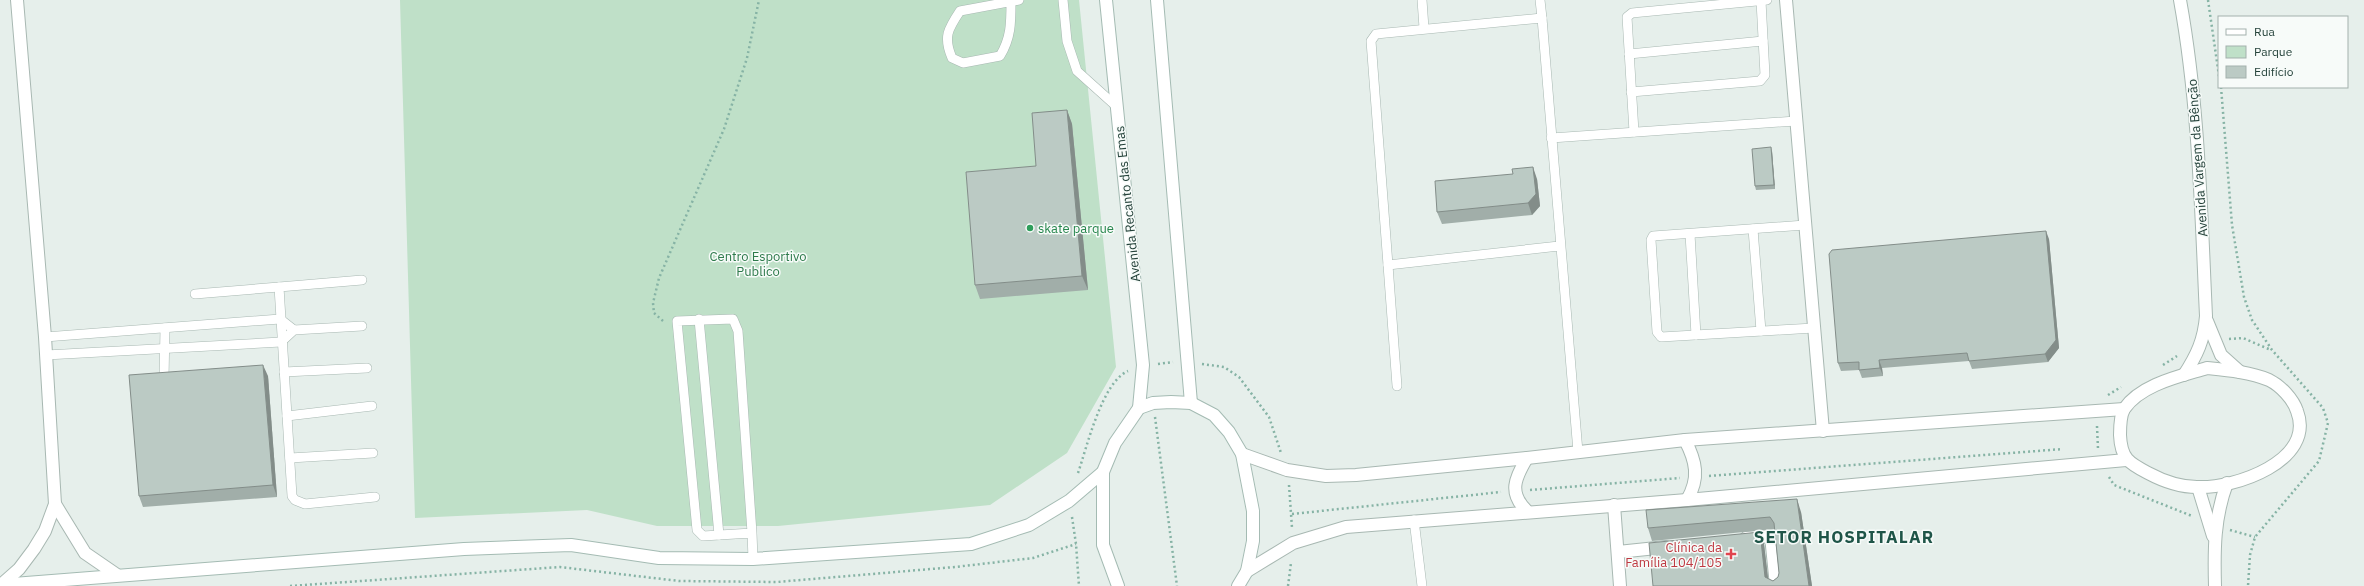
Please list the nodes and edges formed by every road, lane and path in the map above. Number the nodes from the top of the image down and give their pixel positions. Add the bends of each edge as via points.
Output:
1 (17, 0) edge
2 (759, 0) edge
3 (1064, 0) edge
4 (1106, 0) edge
5 (1157, 0) edge
6 (1422, 0) edge
7 (1540, 0) edge
8 (1764, 0) edge
9 (1786, 0) edge
10 (2180, 0) edge
11 (2208, 0) edge
12 (1015, 1) edge
13 (1542, 18) junction
14 (1424, 28) junction
15 (1763, 41) junction
16 (1629, 54) junction
17 (2218, 69) edge
18 (2220, 88) edge
19 (1631, 92) junction
20 (1116, 106) junction
21 (1796, 121) junction
22 (1634, 132) junction
23 (1551, 138) junction
24 (1805, 225) junction
25 (1753, 229) junction
26 (1690, 234) junction
27 (1559, 246) junction
28 (1388, 265) junction
29 (362, 280) dead end
30 (279, 287) junction
31 (195, 294) dead end
32 (2206, 316) junction
33 (280, 319) junction
34 (700, 319) junction
35 (677, 321) junction
36 (362, 326) dead end
37 (165, 328) junction
38 (1814, 328) junction
39 (294, 330) junction
40 (1761, 331) junction
41 (1696, 335) junction
42 (44, 337) junction
43 (281, 342) junction
44 (165, 348) junction
45 (46, 355) junction
46 (1186, 361) junction
47 (1143, 365) junction
48 (367, 368) dead end
49 (284, 372) junction
50 (2241, 372) junction
51 (2184, 375) junction
52 (164, 380) edge
53 (1397, 386) dead end
54 (1153, 403) junction
55 (1191, 403) junction
56 (372, 406) dead end
57 (1139, 408) junction
58 (2124, 409) junction
59 (287, 416) junction
60 (1823, 431) junction
61 (1685, 440) junction
62 (1578, 452) junction
63 (373, 453) dead end
64 (1242, 454) junction
65 (290, 458) junction
66 (1527, 458) junction
67 (2126, 460) junction
68 (2099, 464) junction
69 (1287, 470) junction
70 (1103, 472) junction
71 (2227, 483) junction
72 (2198, 488) junction
73 (375, 497) dead end
74 (1687, 500) junction
75 (1069, 501) junction
76 (55, 504) junction
77 (1614, 505) junction
78 (1527, 511) junction
79 (1414, 520) junction
80 (2213, 524) junction
81 (752, 533) junction
82 (719, 535) junction
83 (2255, 537) junction
84 (1733, 540) edge
85 (1293, 543) junction
86 (1679, 545) edge
87 (1618, 552) junction
88 (753, 559) junction
89 (1247, 571) junction
90 (117, 575) junction
91 (1, 585) edge
92 (127, 586) edge
93 (1079, 586) edge
94 (1118, 586) edge
95 (1177, 586) edge
96 (1238, 586) edge
97 (1288, 586) edge
98 (1422, 586) edge
99 (1620, 586) edge
100 (1776, 586) edge
101 (2216, 586) edge
102 (2248, 586) edge

1 - 42 street
2 - 35 path via 747,58 724,129 659,278 653,303 654,313 661,321
3 - 20 lane via 1067,41 1077,71
4 - 20 street, Avenida Recanto das Emas
5 - 46 street
6 - 14 lane
7 - 13 lane
8 - 15 lane
8 - 16 lane via 1632,13 1627,17
9 - 21 street
10 - 32 street, Avenida Vargem da Bênção via 2188,44 2198,139
11 - 17 path
12 - 12 lane via 1008,44 1000,56 963,63 952,58 946,45 947,39 950,27 960,11
13 - 14 lane
13 - 23 lane
14 - 28 lane via 1384,31 1376,34 1371,41
15 - 16 lane
15 - 19 lane via 1766,75 1760,81
16 - 19 lane
18 - 83 path via 2232,225 2244,297 2252,320 2272,350 2323,408 2328,423 2319,461
19 - 22 lane
20 - 47 street, Avenida Recanto das Emas
21 - 22 lane
21 - 24 street
22 - 23 lane
23 - 27 lane
24 - 25 lane
24 - 38 street
25 - 26 lane
25 - 40 lane
26 - 41 lane
26 - 41 lane via 1654,236 1650,240 1657,332 1662,338
27 - 28 lane
27 - 62 lane
28 - 53 lane
29 - 30 lane
30 - 31 lane
30 - 33 lane
32 - 50 street, Avenida Vargem da Bênção via 2221,355
32 - 51 street, Avenida Vargem da Bênção via 2201,346
33 - 37 lane
33 - 39 lane
33 - 43 lane
34 - 35 lane
34 - 81 lane via 733,319 737,324
34 - 82 lane
35 - 82 lane via 697,530 703,536
36 - 39 lane
37 - 42 lane
37 - 44 lane
38 - 40 lane
38 - 60 street
39 - 43 lane
40 - 41 lane
42 - 45 street
43 - 44 lane
43 - 49 lane
44 - 45 lane
44 - 52 lane
45 - 76 street
46 - 47 path
46 - 55 street
46 - 69 path via 1224,367 1240,377 1269,417
47 - 57 street, Avenida Recanto das Emas
47 - 75 path via 1120,374 1105,397
48 - 49 lane
49 - 59 lane
50 - 51 street via 2207,368
50 - 71 street via 2270,381 2288,396 2298,414 2300,431 2294,446 2279,462 2262,472
51 - 58 street via 2160,382 2141,393
54 - 55 street
54 - 57 street
54 - 95 path
55 - 64 street via 1214,415 1229,432
56 - 59 lane
57 - 70 street via 1115,443
58 - 60 street
58 - 67 street via 2120,421 2120,435
59 - 65 lane
60 - 61 street
61 - 62 street
61 - 74 street via 1695,459 1696,477
62 - 66 street
63 - 65 lane
64 - 69 street
64 - 89 street via 1253,511 1253,541
65 - 73 lane via 292,496 299,502 305,504
66 - 69 street via 1356,475 1326,476
66 - 78 street via 1518,475 1515,491 1516,499
67 - 68 street
67 - 72 street via 2164,480
68 - 74 street
68 - 80 path via 2114,485
69 - 85 path
70 - 75 street
70 - 94 street via 1103,545
71 - 72 street
71 - 80 street
72 - 80 street
74 - 77 street
75 - 88 street via 1029,525 971,544
75 - 93 path
76 - 90 street via 85,553
76 - 91 street via 45,531 34,549 19,569
77 - 78 street
77 - 87 street
78 - 79 street
79 - 85 street via 1346,527
79 - 98 lane
80 - 83 path
80 - 101 street
81 - 82 lane
81 - 88 lane
83 - 102 path via 2250,555
84 - 100 street via 1771,536
85 - 89 street
85 - 97 path
86 - 87 street
87 - 99 street
88 - 90 street via 660,558 571,545 464,549
89 - 96 street
90 - 91 street
90 - 92 street

